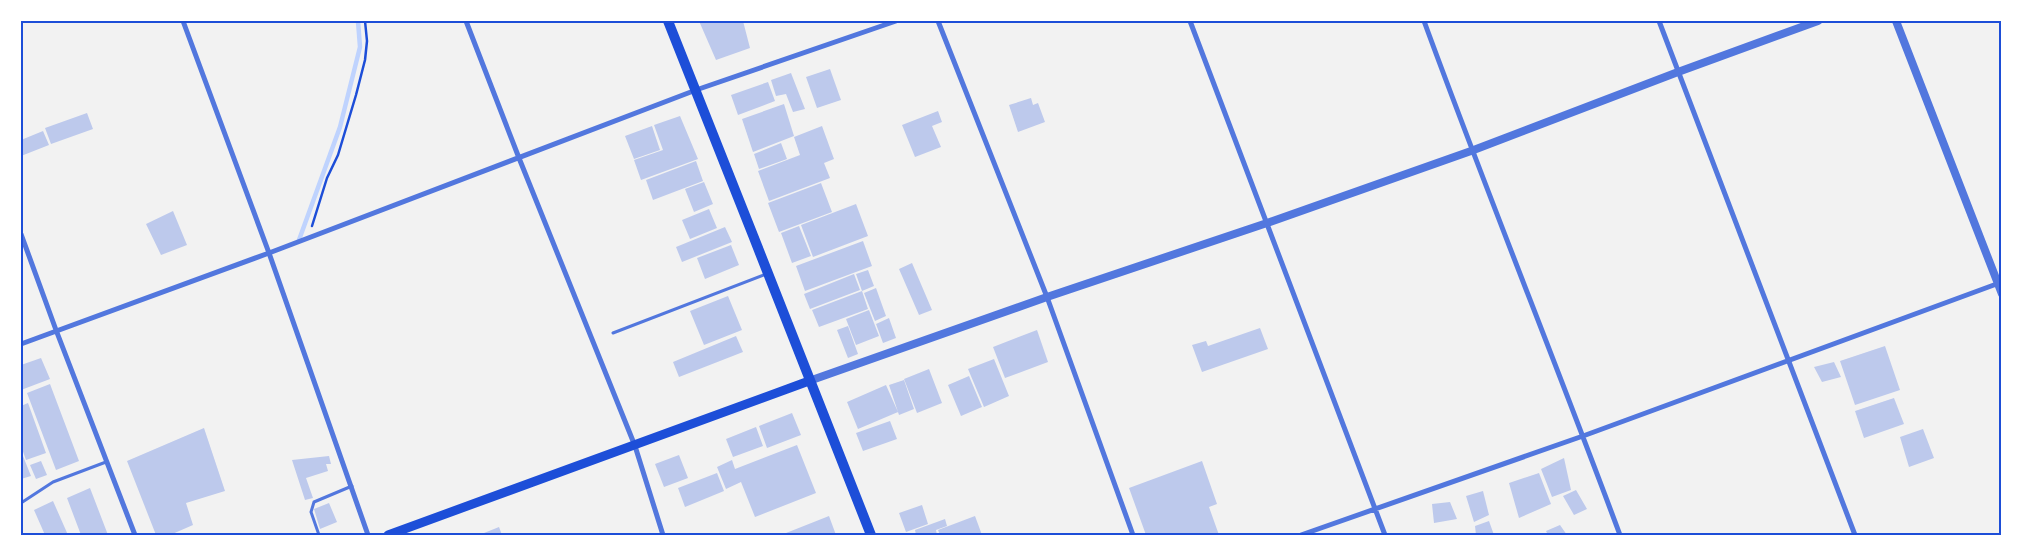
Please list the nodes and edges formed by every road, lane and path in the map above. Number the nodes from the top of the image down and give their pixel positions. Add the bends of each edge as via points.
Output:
1 (183, 21) edge
2 (365, 21) edge
3 (466, 21) edge
4 (668, 21) edge
5 (896, 21) edge
6 (938, 21) edge
7 (1190, 21) edge
8 (1424, 21) edge
9 (1659, 21) edge
10 (1818, 21) edge
11 (1896, 21) edge
12 (1678, 72) junction
13 (696, 90) junction
14 (1471, 151) junction
15 (519, 158) junction
16 (1267, 223) junction
17 (21, 234) edge
18 (309, 237) junction
19 (270, 253) junction
20 (769, 272) junction
21 (2000, 283) edge
22 (2002, 294) edge
23 (1047, 297) junction
24 (56, 330) junction
25 (614, 333) dead end
26 (21, 344) edge
27 (1788, 360) junction
28 (809, 382) junction
29 (1583, 436) junction
30 (635, 446) junction
31 (106, 462) junction
32 (352, 486) junction
33 (21, 503) edge
34 (1376, 510) junction
35 (135, 535) edge
36 (319, 535) edge
37 (368, 535) edge
38 (388, 535) edge
39 (663, 535) edge
40 (871, 535) edge
41 (1133, 535) edge
42 (1301, 535) edge
43 (1385, 535) edge
44 (1620, 535) edge
45 (1854, 535) edge

1 - 19 street
2 - 18 path via 366,50 356,95
3 - 15 street
4 - 13 main road
5 - 13 street
6 - 23 street
7 - 16 street
8 - 14 street
9 - 12 street
10 - 12 street
11 - 21 street
12 - 14 street
12 - 27 street
13 - 15 street
13 - 20 main road
14 - 16 street
14 - 29 street
15 - 18 street
15 - 30 street
16 - 23 street
16 - 34 street
17 - 24 street
18 - 19 street
19 - 24 street
19 - 32 street
20 - 25 lane
20 - 28 main road
21 - 22 street
21 - 27 street
23 - 28 street
23 - 41 street
24 - 26 street
24 - 31 street
27 - 29 street
27 - 45 street
28 - 30 main road
28 - 40 main road
29 - 34 street
29 - 44 street
30 - 38 main road
30 - 39 street
31 - 33 lane via 53,482
31 - 35 street
32 - 36 lane via 314,502 311,512
32 - 37 street
34 - 42 street
34 - 43 street

